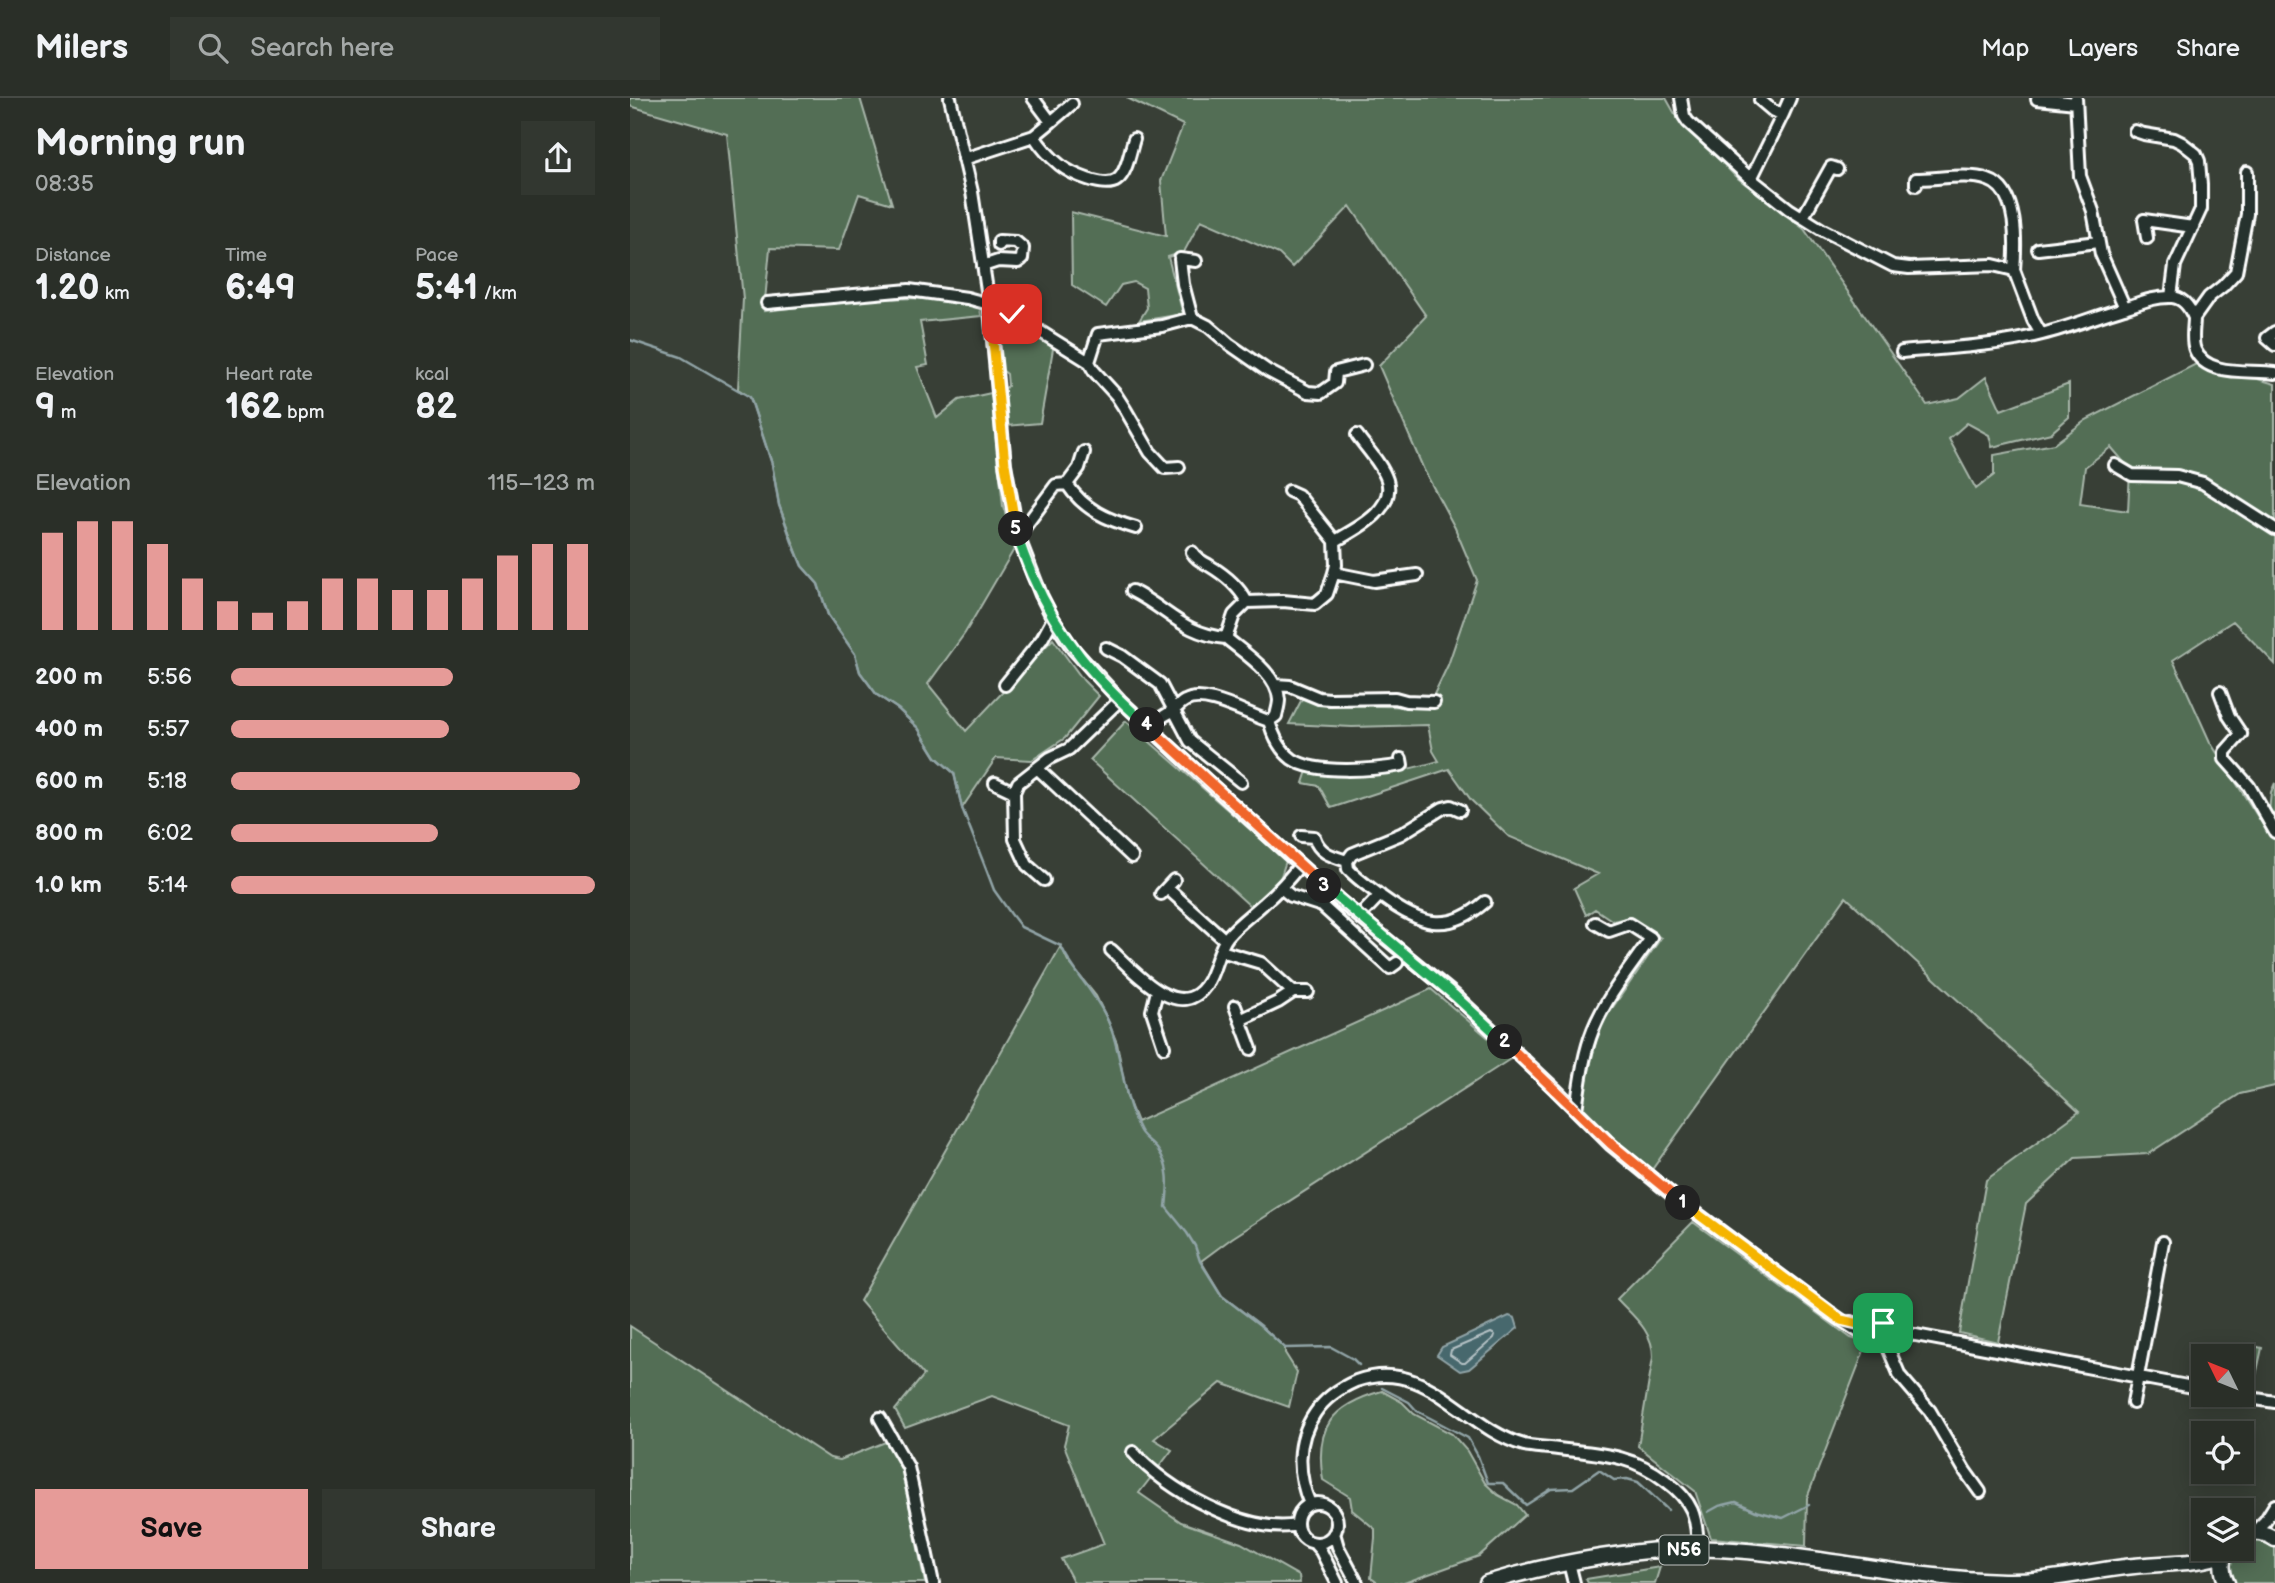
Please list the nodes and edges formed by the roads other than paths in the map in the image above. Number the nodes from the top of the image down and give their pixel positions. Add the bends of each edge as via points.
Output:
1 (950, 98) edge
2 (1681, 98) edge
3 (1790, 98) edge
4 (2037, 98) edge
5 (1035, 99) edge
6 (2076, 101) edge
7 (1759, 102) edge
8 (1072, 104) dead end
9 (2035, 111) dead end
10 (1783, 114) junction
11 (1051, 122) junction
12 (2135, 131) dead end
13 (1034, 136) junction
14 (1135, 139) dead end
15 (1115, 153) dead end
16 (1128, 157) junction
17 (964, 159) junction
18 (1837, 169) dead end
19 (2248, 172) dead end
20 (1751, 179) junction
21 (1916, 184) dead end
22 (1802, 217) junction
23 (2193, 227) junction
24 (2147, 238) dead end
25 (2098, 242) junction
26 (999, 245) dead end
27 (2038, 249) dead end
28 (1196, 261) dead end
29 (984, 266) junction
30 (2014, 271) junction
31 (2171, 297) junction
32 (767, 303) dead end
33 (990, 307) junction
34 (2125, 308) junction
35 (1192, 318) junction
36 (2194, 318) junction
37 (2275, 332) edge
38 (2041, 334) junction
39 (2275, 345) edge
40 (1902, 352) dead end
41 (1089, 362) junction
42 (1364, 365) dead end
43 (2275, 373) edge
44 (1357, 435) dead end
45 (1084, 452) dead end
46 (2115, 465) dead end
47 (1179, 467) dead end
48 (1067, 484) junction
49 (1289, 491) dead end
50 (1136, 528) dead end
51 (2275, 529) edge
52 (1018, 536) junction
53 (1335, 541) junction
54 (1192, 552) dead end
55 (1334, 573) junction
56 (1417, 575) dead end
57 (1132, 592) dead end
58 (1247, 602) junction
59 (1053, 619) junction
60 (1226, 638) junction
61 (1106, 648) dead end
62 (1005, 685) dead end
63 (1276, 685) junction
64 (2220, 692) dead end
65 (1120, 700) junction
66 (1434, 702) dead end
67 (1174, 711) junction
68 (1269, 721) junction
69 (1153, 729) junction
70 (1401, 760) dead end
71 (1037, 768) junction
72 (1241, 782) dead end
73 (995, 783) dead end
74 (1014, 792) junction
75 (1460, 810) dead end
76 (2275, 832) edge
77 (1301, 836) dead end
78 (1132, 857) dead end
79 (1347, 862) junction
80 (1300, 865) junction
81 (1044, 880) dead end
82 (1167, 887) dead end
83 (1281, 888) junction
84 (1380, 895) junction
85 (1485, 902) dead end
86 (1360, 916) junction
87 (1595, 923) dead end
88 (1223, 945) junction
89 (1111, 949) dead end
90 (1396, 963) dead end
91 (1157, 991) junction
92 (1293, 992) junction
93 (1308, 992) dead end
94 (1235, 1006) dead end
95 (1240, 1020) junction
96 (1164, 1047) dead end
97 (1251, 1049) dead end
98 (1576, 1110) junction
99 (2163, 1242) dead end
100 (1841, 1320) junction
101 (1883, 1323) junction
102 (1893, 1339) junction
103 (2137, 1376) junction
104 (2191, 1387) edge
105 (2254, 1400) edge
106 (2133, 1404) dead end
107 (2273, 1404) edge
108 (880, 1418) dead end
109 (1133, 1452) dead end
110 (1980, 1492) dead end
111 (1310, 1504) junction
112 (2275, 1510) edge
113 (1297, 1525) junction
114 (2254, 1529) edge
115 (1334, 1532) junction
116 (2254, 1534) edge
117 (2275, 1539) edge
118 (1314, 1543) junction
119 (1698, 1549) junction
120 (2223, 1561) edge
121 (2195, 1562) joint
122 (1569, 1563) junction
123 (2226, 1582) edge
124 (933, 1583) edge
125 (1337, 1583) edge
126 (1357, 1583) edge
127 (1487, 1583) edge
128 (1574, 1583) edge

1 - 17 street
2 - 20 street via 1688,122
3 - 10 street
4 - 6 street
4 - 9 street
5 - 11 street
6 - 25 street via 2080,176
7 - 10 street
8 - 11 street
10 - 20 street
11 - 13 street
12 - 23 street via 2174,139 2196,154 2202,199
13 - 16 street via 1062,167 1102,183 1119,178
13 - 17 street
14 - 16 street
15 - 16 street
17 - 29 street
18 - 22 street via 1831,166
19 - 36 street via 2247,214 2235,272
20 - 22 street
21 - 30 street via 1916,179 1978,178 1997,185 2013,214
22 - 30 street via 1900,268 1993,265
23 - 24 street via 2144,220
23 - 31 street via 2175,265
25 - 27 street
25 - 34 street
26 - 29 street via 999,241 1020,244 1022,265 998,261
28 - 35 street via 1181,259 1182,284
29 - 33 street
30 - 38 street
31 - 34 street
31 - 36 street via 2190,307
32 - 33 street via 909,290 967,298
33 - 41 street via 1012,314
33 - 52 street via 1005,464
34 - 38 street
35 - 41 street via 1098,334
35 - 42 street via 1268,371 1308,392 1321,393 1335,383 1336,372
36 - 43 street via 2195,350 2208,366
37 - 39 street via 2267,338
38 - 40 street
41 - 47 street via 1116,395 1150,452 1165,468
44 - 53 street via 1381,468 1389,490 1376,515
45 - 48 street
46 - 51 street via 2132,475 2177,476 2203,483
48 - 50 street via 1094,512
48 - 52 street via 1056,485
49 - 53 street via 1298,495
52 - 59 street
53 - 55 street
54 - 58 street via 1198,561 1232,582
55 - 56 street via 1374,581
55 - 58 street via 1327,594 1315,604
57 - 60 street via 1184,627
58 - 60 street via 1234,615
59 - 62 street via 1042,639 1018,660
59 - 65 street via 1073,649
60 - 63 street
61 - 67 street via 1160,684
63 - 66 street via 1319,698
63 - 68 street via 1276,716
64 - 76 street via 2241,734 2225,752 2225,760 2249,786
65 - 69 street
65 - 71 street via 1069,749
67 - 68 street via 1195,697 1207,698
67 - 69 street via 1158,719
67 - 72 street via 1190,741
68 - 70 street via 1283,749 1295,761 1360,770 1402,765
69 - 80 street
71 - 74 street
71 - 78 street
73 - 74 street
74 - 81 street via 1015,839 1027,865
75 - 79 street via 1443,808 1413,828 1352,854
77 - 79 street via 1314,837 1317,848
79 - 84 street via 1348,869
80 - 83 street
80 - 86 street
82 - 88 street
83 - 88 street via 1235,928
83 - 90 street via 1322,906 1391,968
84 - 85 street via 1417,925 1464,918
84 - 86 street
86 - 98 street via 1455,996
87 - 98 street via 1609,931 1629,924 1651,938 1592,1031
88 - 91 street via 1197,995 1185,999
88 - 92 street via 1261,963
89 - 91 street
91 - 96 street via 1152,1011
92 - 93 street
92 - 95 street
94 - 95 street
95 - 97 street
98 - 100 street via 1671,1194
99 - 103 street
100 - 101 street
100 - 102 street via 1856,1330
101 - 102 street via 1880,1331
101 - 102 street via 1890,1319 1904,1325
102 - 103 street
102 - 110 street via 1893,1361 1900,1376 1930,1411
103 - 104 street
103 - 106 street
105 - 107 street
108 - 124 street via 908,1467
109 - 113 street via 1167,1483 1220,1511 1258,1524
111 - 113 street via 1300,1512
111 - 115 street via 1323,1504 1333,1512
111 - 119 street via 1300,1447 1317,1409 1335,1392 1367,1378 1410,1378 1524,1445 1622,1458 1647,1468 1678,1490 1693,1510
112 - 114 street
113 - 118 street via 1302,1537
115 - 118 street via 1326,1541
115 - 126 street
116 - 117 main road
118 - 125 street
119 - 121 main road, N56 via 1773,1553 2005,1581
119 - 122 main road, N56
120 - 123 main road, N56
121 - 123 main road, N56
122 - 127 main road, N56
122 - 128 street

